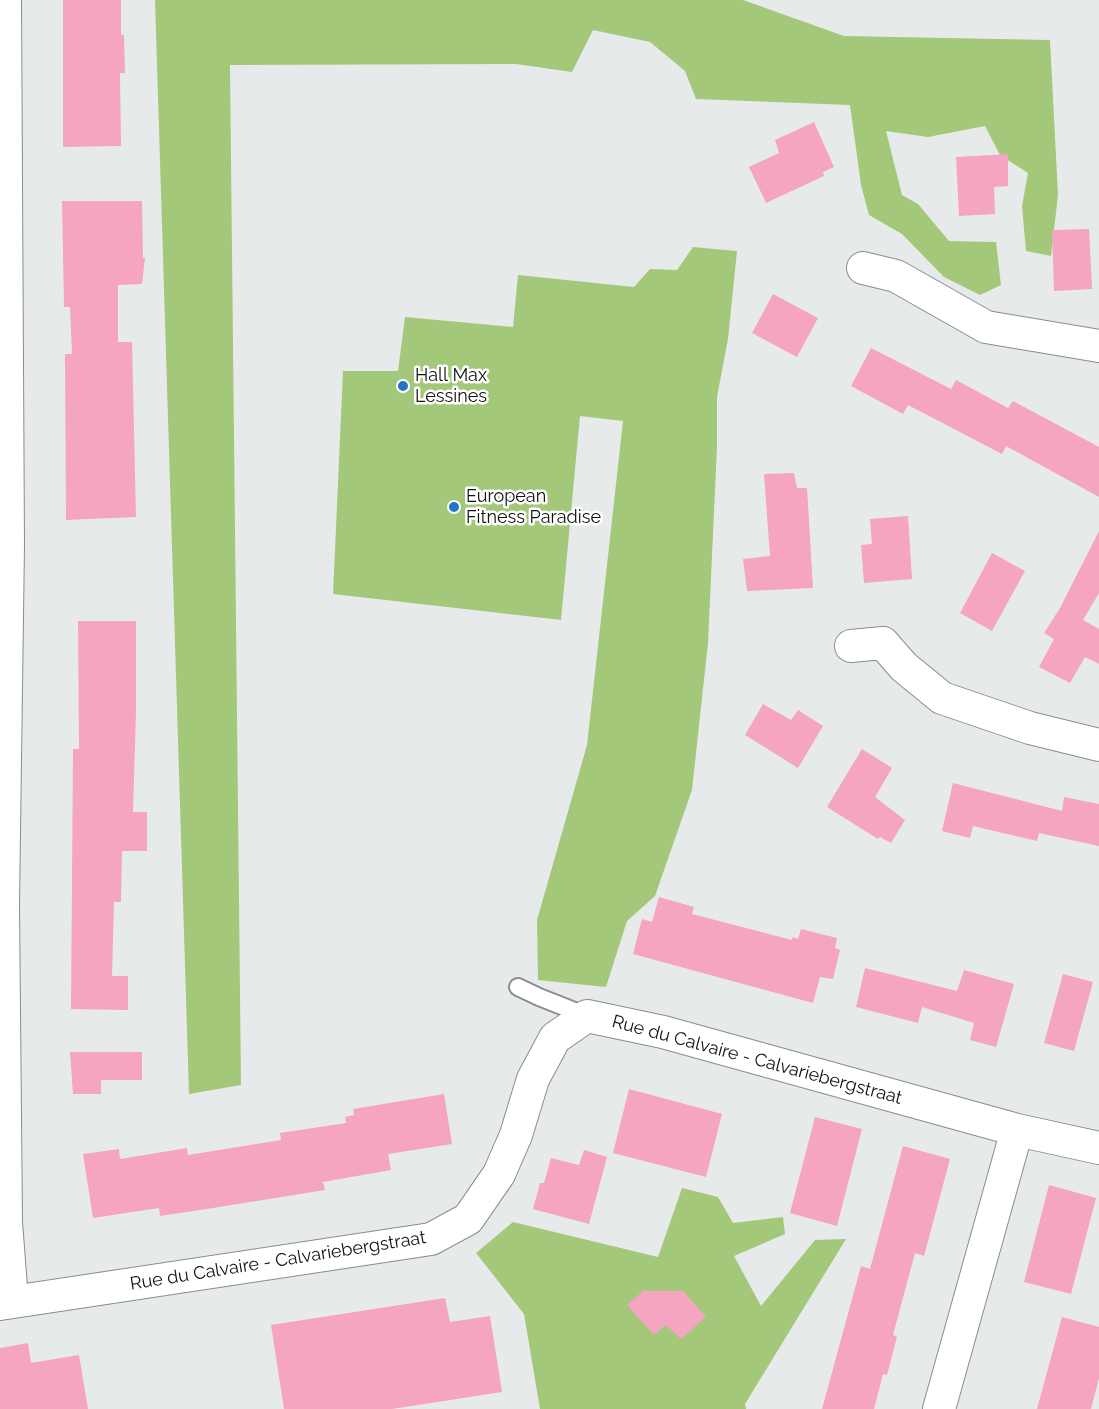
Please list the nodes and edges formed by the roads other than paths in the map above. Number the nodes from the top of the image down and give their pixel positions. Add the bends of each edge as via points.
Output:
1 (5, 0) edge
2 (862, 268) dead end
3 (1099, 346) edge
4 (4, 556) edge
5 (851, 646) dead end
6 (1099, 745) edge
7 (2, 905) edge
8 (518, 987) dead end
9 (587, 1016) junction
10 (1017, 1130) junction
11 (1099, 1148) edge
12 (6, 1303) edge
13 (939, 1409) edge

1 - 4 street
2 - 3 street via 896,276 986,327
4 - 7 street
5 - 6 street via 883,643 904,667 942,698 1030,728
7 - 12 street
8 - 9 lane
9 - 10 street, Rue du Calvaire - Calvariebergstraat via 663,1032
9 - 12 street, Rue du Calvaire - Calvariebergstraat via 555,1038 534,1079 499,1174 468,1219 431,1239
10 - 11 street, Rue du Calvaire - Calvariebergstraat
10 - 13 street

